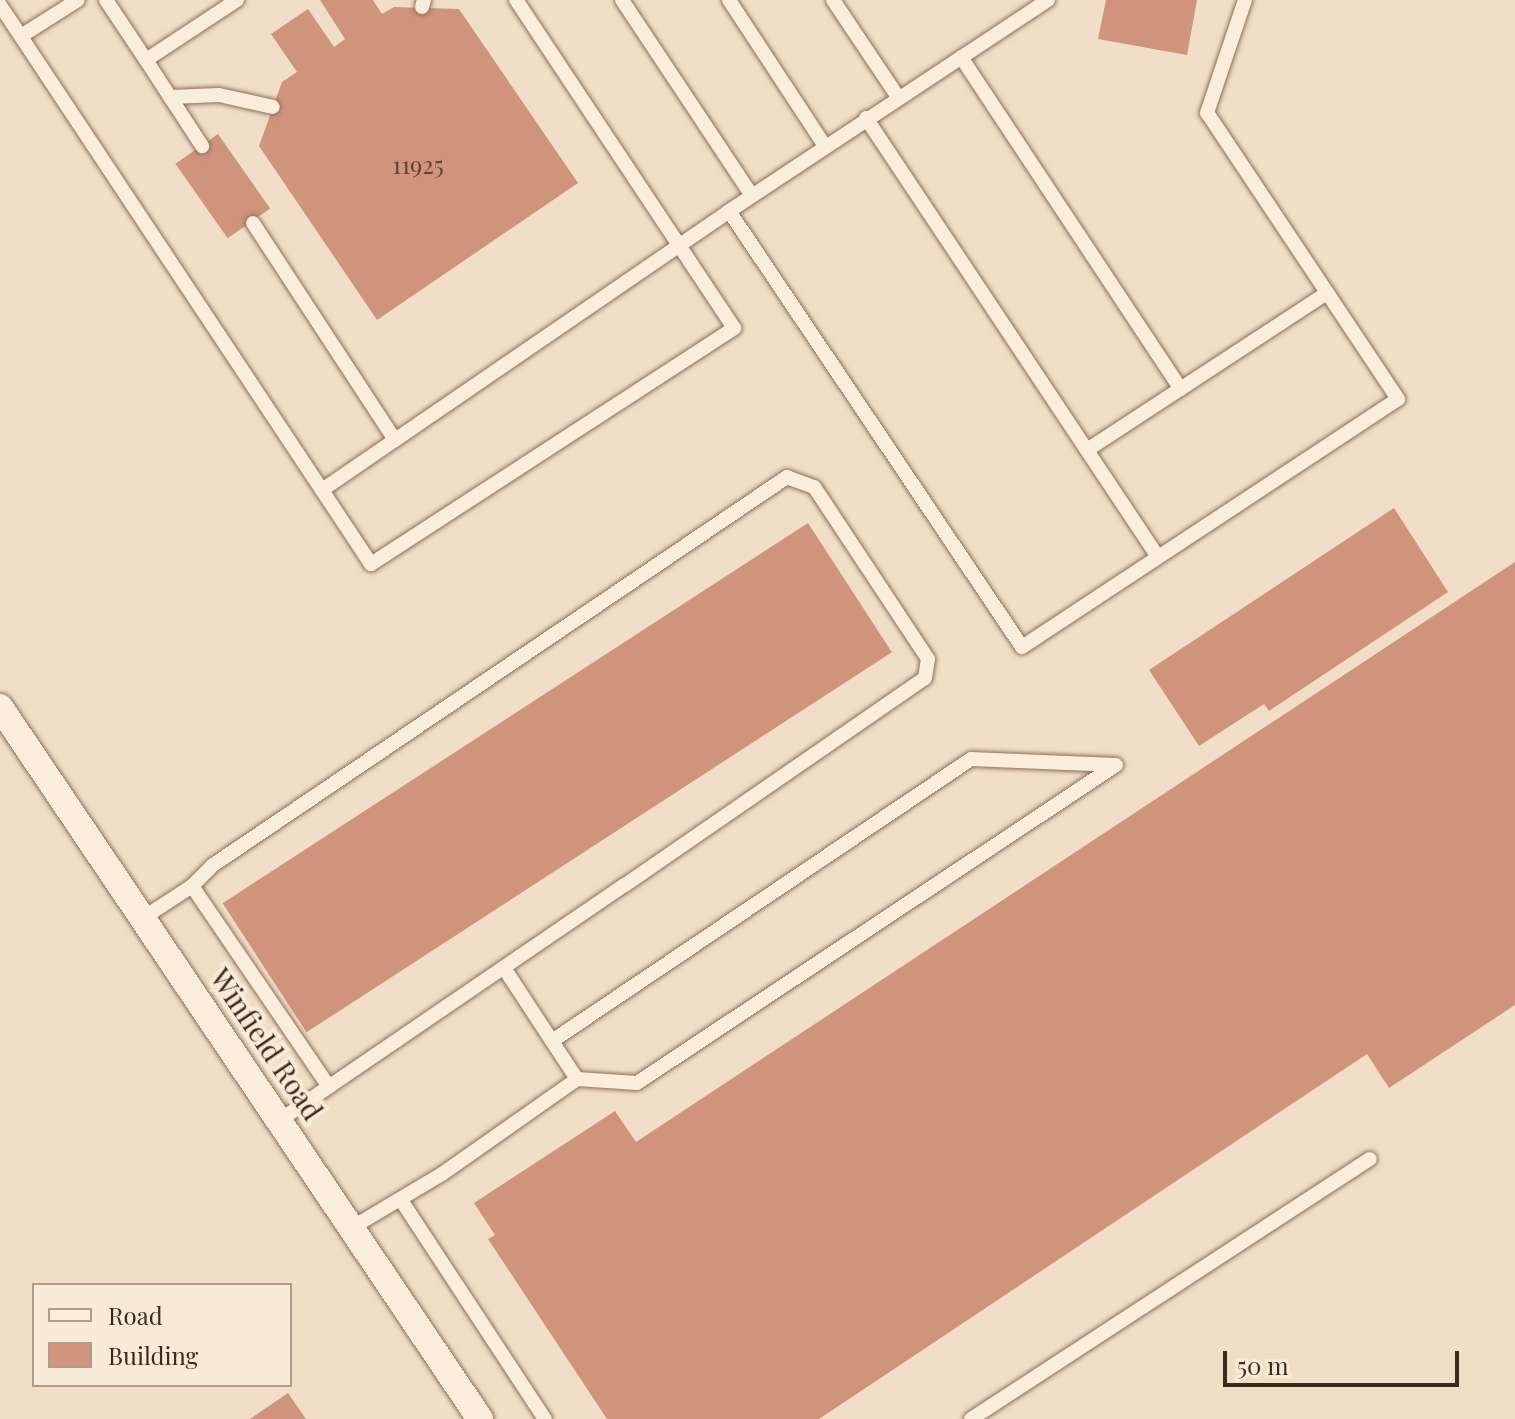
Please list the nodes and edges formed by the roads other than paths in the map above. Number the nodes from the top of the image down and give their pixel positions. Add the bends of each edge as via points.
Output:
1 (78, 0) edge
2 (106, 0) edge
3 (237, 0) edge
4 (516, 0) edge
5 (622, 0) edge
6 (729, 0) edge
7 (833, 0) edge
8 (1048, 0) edge
9 (1245, 0) edge
10 (0, 5) edge
11 (21, 36) junction
12 (961, 57) junction
13 (146, 60) junction
14 (170, 97) junction
15 (898, 97) junction
16 (273, 107) dead end
17 (866, 118) junction
18 (202, 146) dead end
19 (825, 146) junction
20 (751, 194) junction
21 (729, 211) junction
22 (253, 223) dead end
23 (679, 248) junction
24 (1327, 293) junction
25 (1181, 389) junction
26 (395, 440) junction
27 (1087, 450) junction
28 (322, 490) junction
29 (1158, 557) junction
30 (0, 707) edge
31 (192, 886) junction
32 (143, 918) junction
33 (504, 968) junction
34 (552, 1041) junction
35 (577, 1079) junction
36 (329, 1087) junction
37 (280, 1120) junction
38 (1370, 1159) dead end
39 (401, 1200) junction
40 (353, 1227) junction
41 (480, 1419) edge
42 (545, 1419) edge
43 (971, 1419) edge

1 - 11 lane
2 - 13 lane
3 - 13 lane
4 - 23 lane
5 - 20 lane
6 - 19 lane
7 - 15 lane
8 - 12 lane
9 - 24 lane via 1207,113
10 - 11 lane
11 - 28 lane
12 - 15 lane
12 - 25 lane
13 - 14 lane
14 - 16 lane via 219,95
14 - 18 lane
15 - 17 lane
17 - 19 lane
17 - 27 lane
19 - 20 lane
20 - 21 lane
21 - 23 lane
21 - 29 lane via 1022,647
22 - 26 lane
23 - 26 lane
23 - 28 lane via 734,328 371,564
24 - 25 lane
24 - 29 lane via 1398,399
25 - 27 lane
26 - 28 lane
27 - 29 lane
30 - 32 street, Winfield Road
31 - 32 lane
31 - 33 lane via 213,865 787,477 814,487 928,659 925,678
31 - 36 lane
32 - 37 street, Winfield Road
33 - 34 lane
33 - 36 lane
34 - 35 lane
34 - 35 lane via 971,759 1116,765 637,1083
35 - 39 lane
36 - 37 lane
37 - 40 street, Winfield Road
38 - 43 lane
39 - 40 lane
39 - 42 lane
40 - 41 street, Winfield Road

